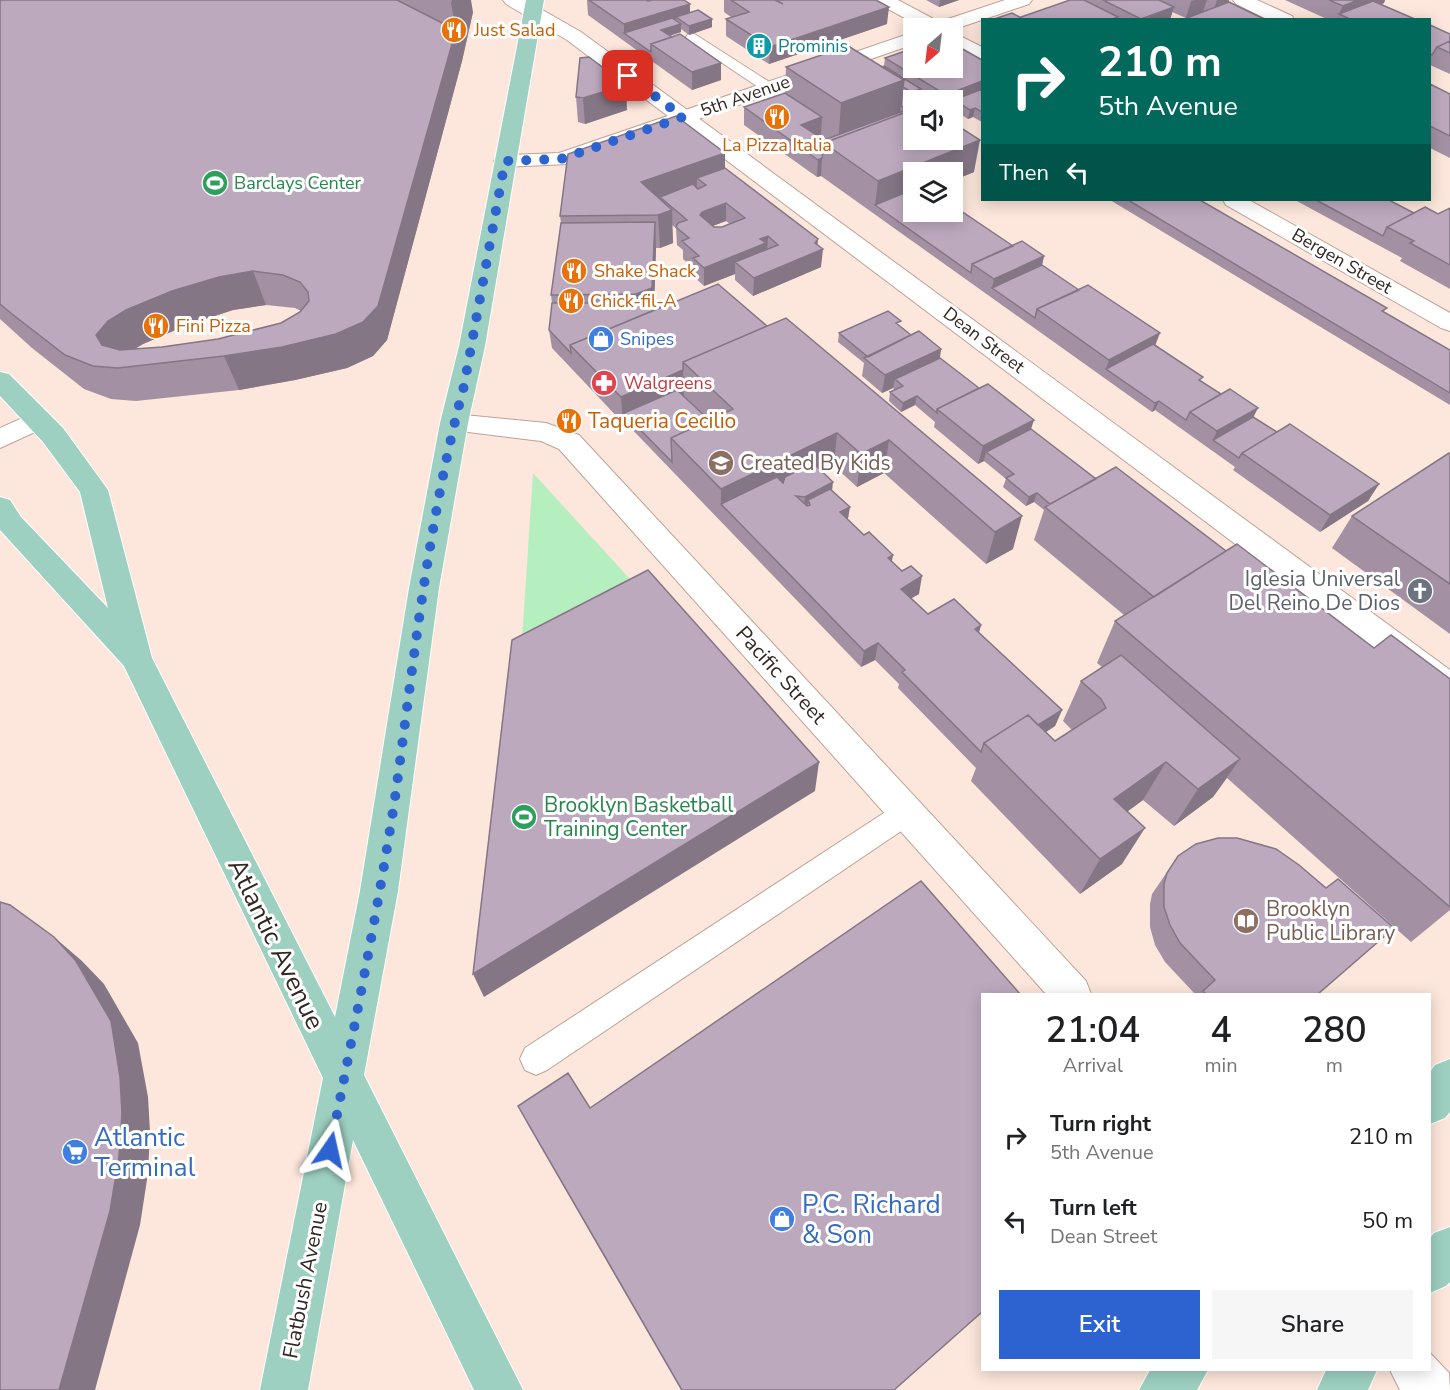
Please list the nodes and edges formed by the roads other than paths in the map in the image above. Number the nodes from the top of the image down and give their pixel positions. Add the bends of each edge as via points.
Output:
1 (512, 0) edge
2 (885, 0) edge
3 (1023, 0) edge
4 (1242, 0) edge
5 (534, 6) edge
6 (918, 18) edge
7 (1281, 18) edge
8 (963, 20) edge
9 (693, 37) edge
10 (903, 42) edge
11 (963, 44) edge
12 (981, 54) edge
13 (769, 87) junction
14 (683, 117) junction
15 (505, 161) junction
16 (1236, 201) edge
17 (1450, 323) edge
18 (0, 380) edge
19 (38, 420) junction
20 (454, 423) junction
21 (0, 439) edge
22 (0, 507) edge
23 (136, 658) junction
24 (1450, 688) edge
25 (906, 813) junction
26 (1071, 993) edge
27 (536, 1059) dead end
28 (344, 1080) junction
29 (1450, 1080) edge
30 (1431, 1102) edge
31 (1450, 1249) edge
32 (1431, 1269) edge
33 (1183, 1371) edge
34 (1352, 1371) edge
35 (1415, 1371) edge
36 (284, 1390) edge
37 (499, 1390) edge
38 (1163, 1390) edge
39 (1341, 1390) edge
40 (1432, 1390) edge

1 - 5 street, Dean Street
2 - 6 street
3 - 8 street
4 - 7 street
5 - 14 street, Dean Street
5 - 15 main road, Flatbush Avenue
9 - 13 lane
10 - 13 street, 5th Avenue
11 - 12 street
13 - 14 street, 5th Avenue
14 - 15 street, 5th Avenue via 561,159
14 - 24 street, Dean Street
15 - 20 main road, Flatbush Avenue
16 - 17 street, Bergen Street
18 - 19 main road, Atlantic Avenue
19 - 21 street
19 - 23 main road, Atlantic Avenue via 94,490
20 - 25 street, Pacific Street via 546,432 569,442
20 - 28 main road, Flatbush Avenue via 424,588 379,891
22 - 23 main road, Atlantic Avenue via 11,524
23 - 28 main road, Atlantic Avenue
25 - 26 street, Pacific Street
25 - 27 lane
28 - 36 main road, Flatbush Avenue
28 - 37 main road, Atlantic Avenue
29 - 30 main road
31 - 32 main road
33 - 38 main road
34 - 39 main road
35 - 40 street

